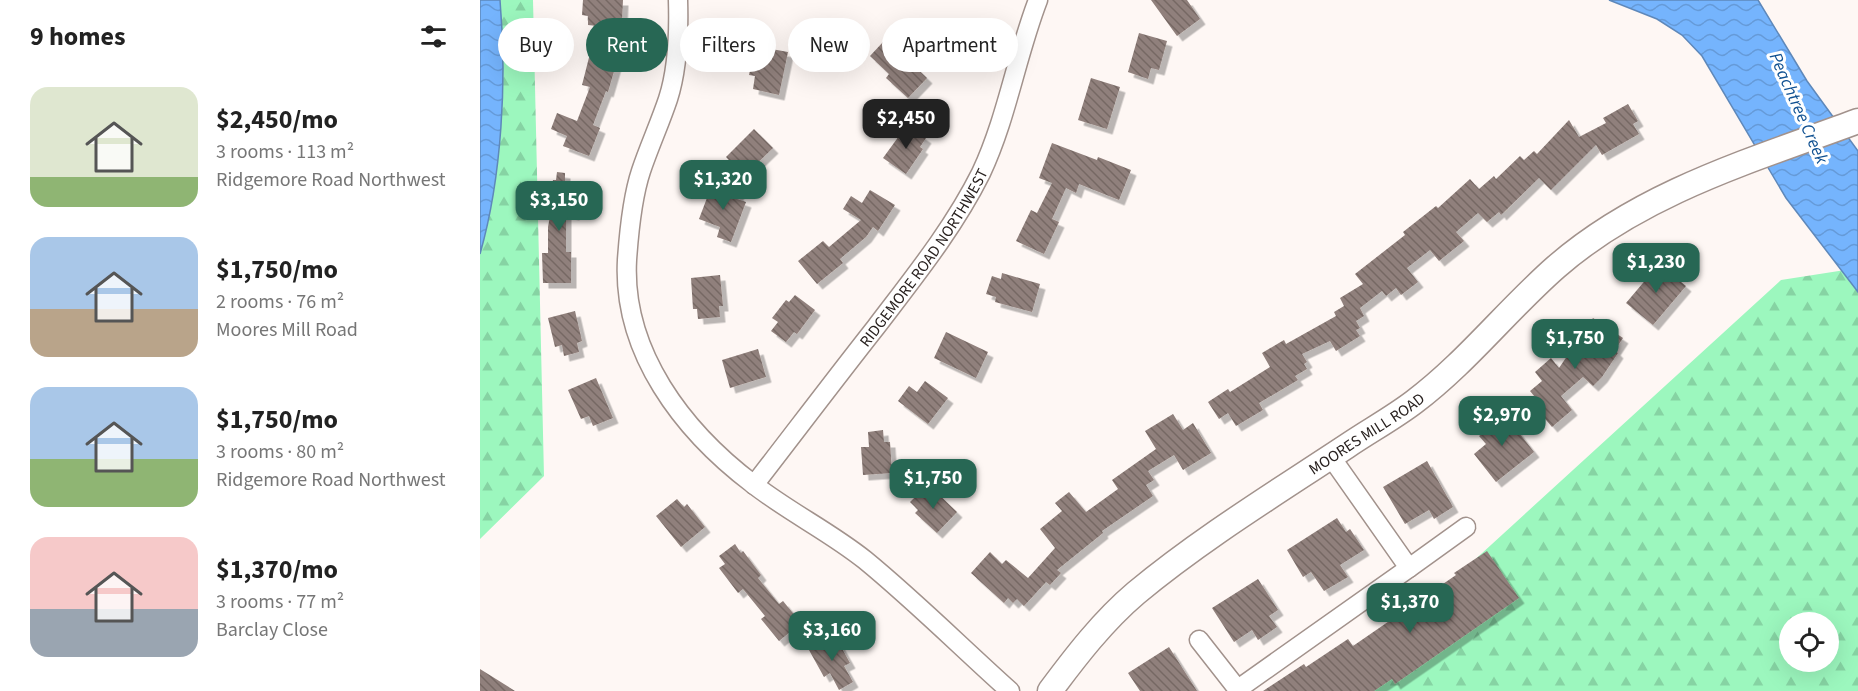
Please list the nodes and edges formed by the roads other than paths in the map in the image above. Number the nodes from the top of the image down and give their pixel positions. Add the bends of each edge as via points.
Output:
1 (678, 0) edge
2 (1038, 0) edge
3 (1858, 121) edge
4 (1331, 457) junction
5 (754, 485) junction
6 (1466, 527) dead end
7 (1409, 568) junction
8 (1199, 640) dead end
9 (1239, 690) edge
10 (1010, 691) edge
11 (1050, 691) edge

1 - 5 street via 676,57 669,98 640,173 629,231 629,296 645,358 658,383 689,425
2 - 5 street, RIDGEMORE ROAD NORTHWEST via 996,134 964,204 930,257
3 - 4 street, MOORES MILL ROAD via 1710,175 1640,208 1557,267 1414,402
4 - 7 street
4 - 11 street, MOORES MILL ROAD via 1232,522 1136,594 1087,642
5 - 10 street via 866,561
6 - 7 street
7 - 9 street
8 - 9 street

